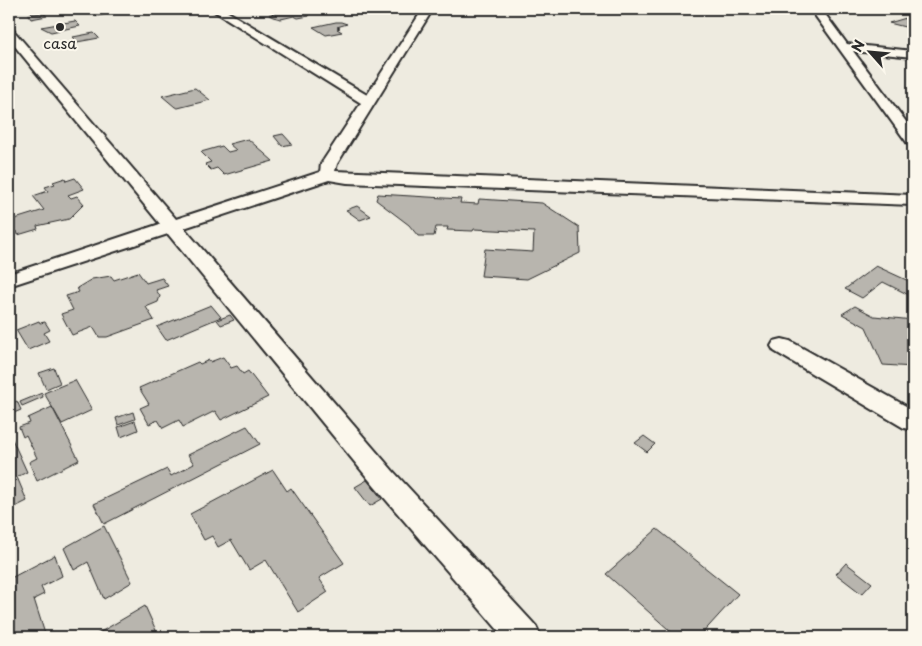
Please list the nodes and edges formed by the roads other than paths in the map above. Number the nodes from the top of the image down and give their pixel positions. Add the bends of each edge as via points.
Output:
1 (216, 9) edge
2 (428, 9) edge
3 (814, 9) edge
4 (9, 32) edge
5 (844, 48) junction
6 (913, 54) edge
7 (369, 102) junction
8 (913, 142) edge
9 (328, 175) junction
10 (913, 200) edge
11 (172, 225) junction
12 (9, 280) edge
13 (782, 346) dead end
14 (913, 421) edge
15 (526, 637) edge

1 - 7 street
2 - 7 street
3 - 5 street
4 - 11 street
5 - 6 street
5 - 8 street
7 - 9 street via 327,169
9 - 10 street
9 - 11 street
11 - 12 street
11 - 15 street via 384,479
13 - 14 street

